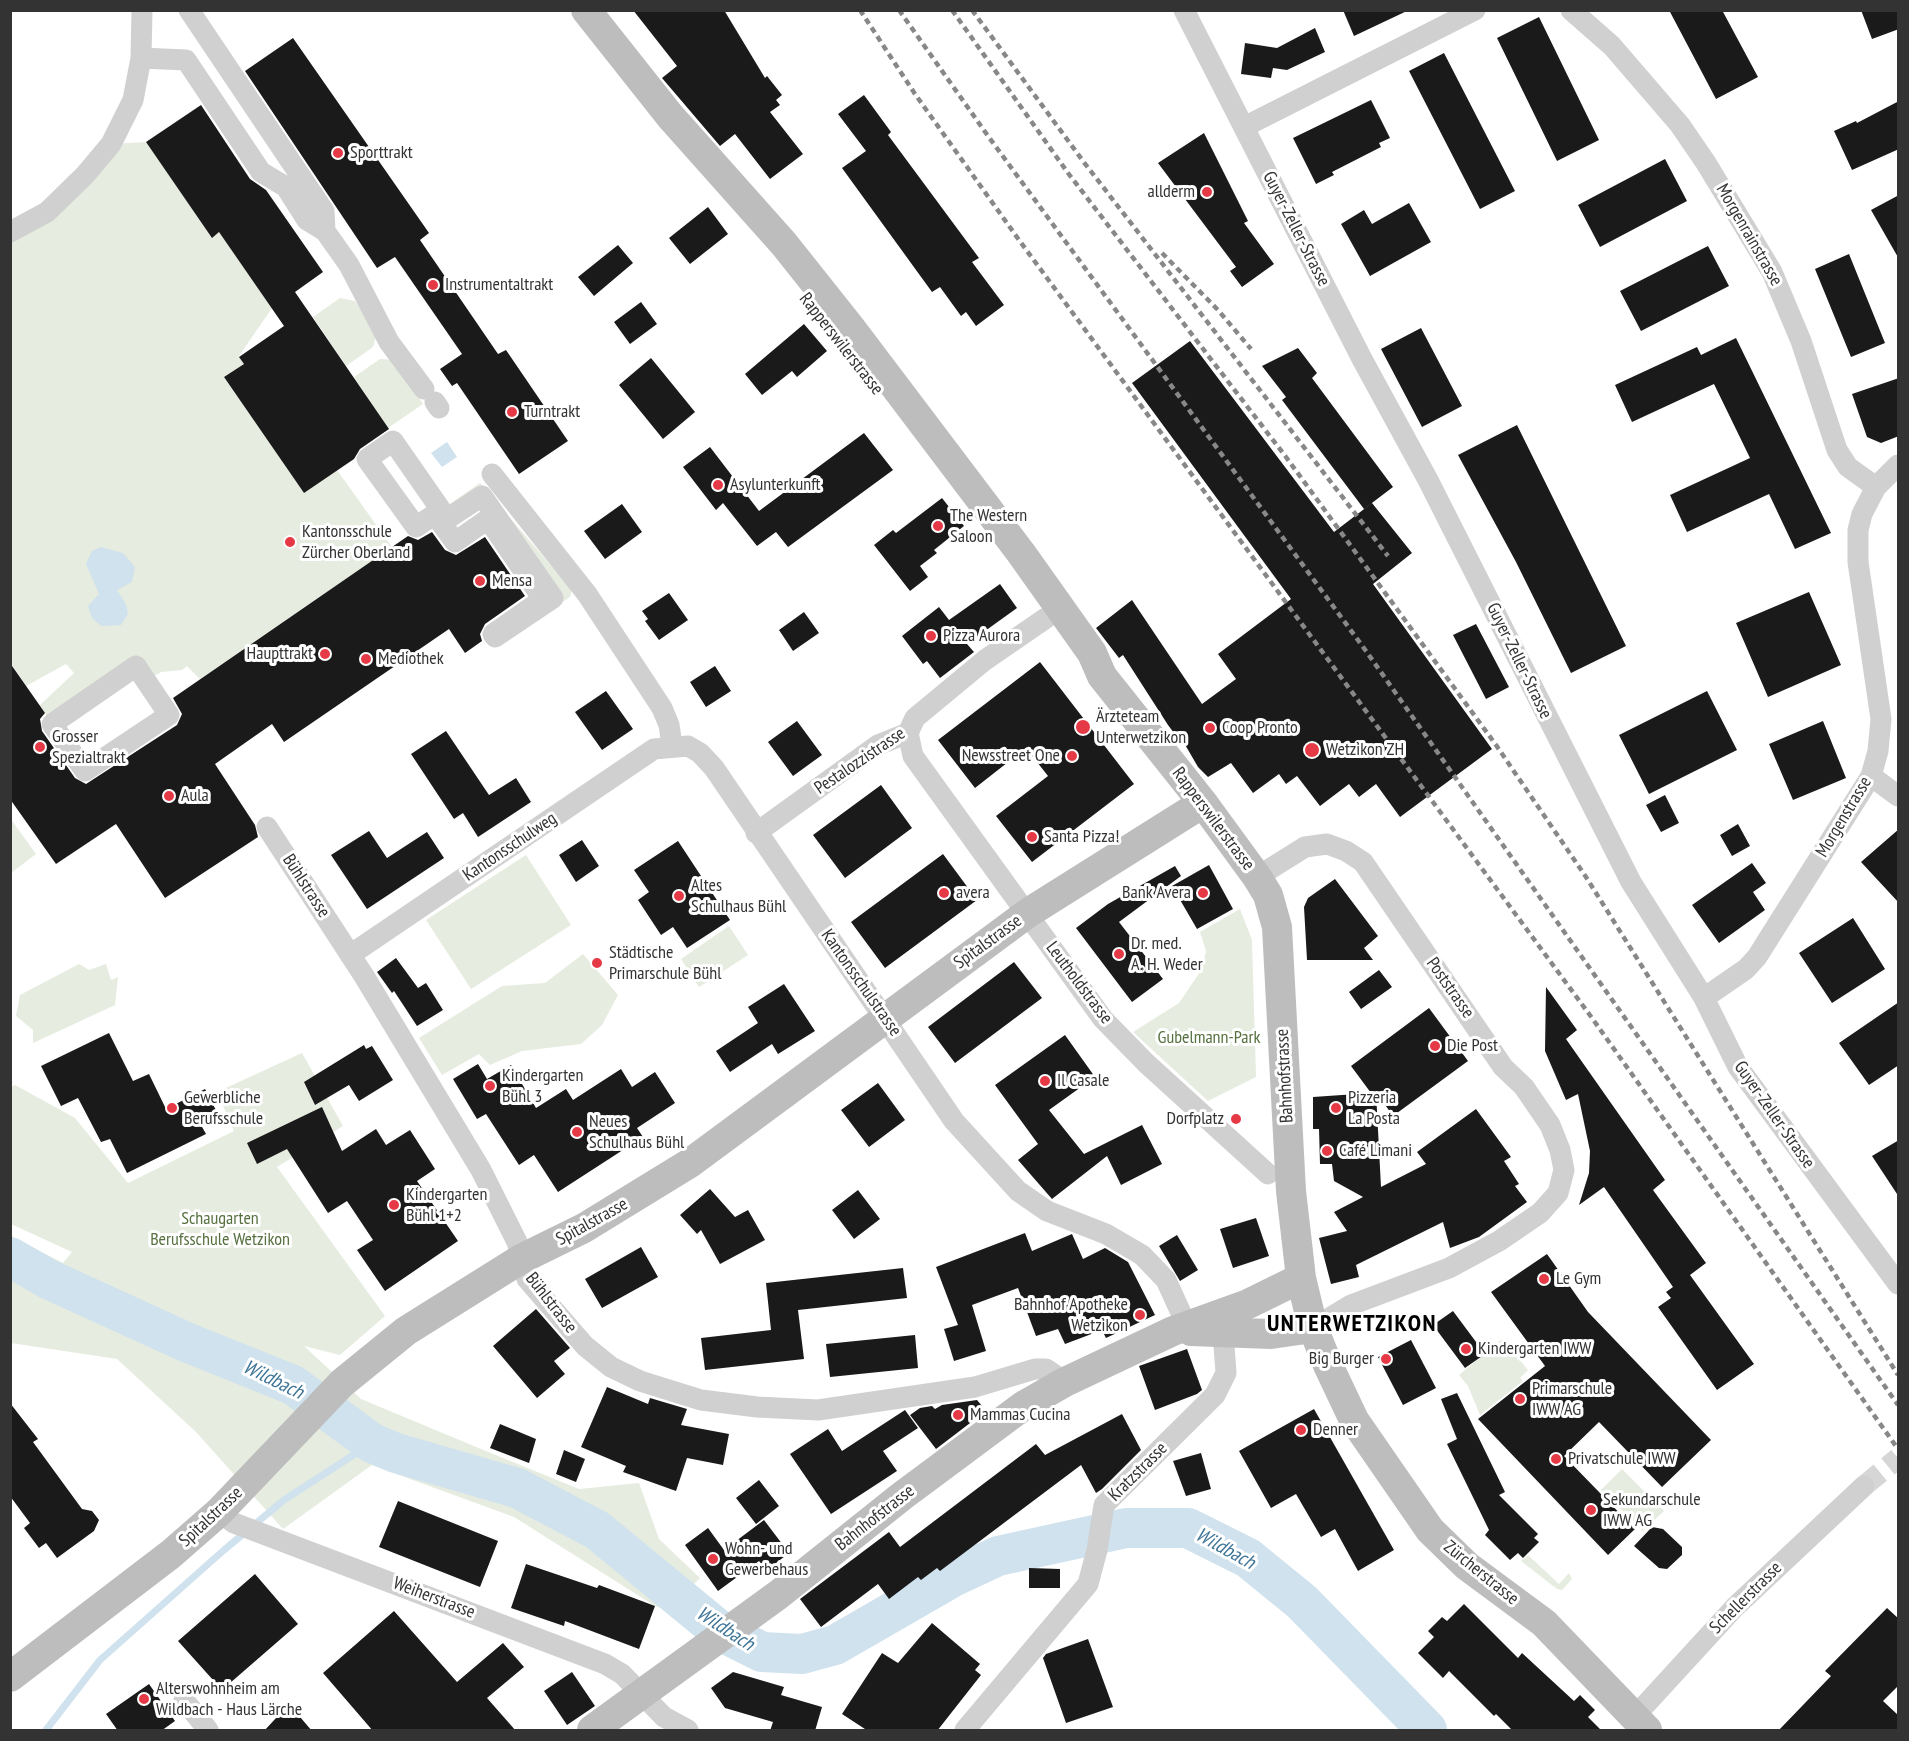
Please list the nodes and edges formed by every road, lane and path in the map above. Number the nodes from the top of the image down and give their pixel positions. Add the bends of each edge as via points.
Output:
1 (142, 10) edge
2 (189, 10) edge
3 (579, 10) edge
4 (586, 10) edge
5 (1475, 10) edge
6 (1571, 10) edge
7 (1186, 11) edge
8 (141, 58) junction
9 (1244, 127) junction
10 (325, 231) junction
11 (10, 232) edge
12 (433, 400) dead end
13 (1896, 470) edge
14 (492, 474) dead end
15 (1876, 487) junction
16 (1046, 618) junction
17 (493, 634) joint
18 (1102, 676) junction
19 (908, 733) junction
20 (672, 745) junction
21 (85, 771) joint
22 (1871, 776) junction
23 (1899, 796) edge
24 (1203, 803) junction
25 (267, 827) dead end
26 (756, 833) junction
27 (1257, 877) junction
28 (1028, 913) junction
29 (350, 955) junction
30 (1704, 998) junction
31 (886, 1017) junction
32 (1268, 1174) dead end
33 (521, 1259) junction
34 (1301, 1278) junction
35 (1899, 1284) edge
36 (1313, 1328) junction
37 (1180, 1329) junction
38 (1223, 1332) junction
39 (1065, 1382) junction
40 (1864, 1486) tunnel mouth
41 (227, 1517) junction
42 (10, 1677) edge
43 (641, 1695) junction
44 (184, 1700) dead end
45 (1641, 1723) edge
46 (208, 1731) edge
47 (592, 1731) edge
48 (687, 1731) edge
49 (965, 1731) edge

1 - 8 street
2 - 10 street via 324,212
3 - 16 main road, Rapperswilerstrasse via 592,39 626,88 672,146 778,264 943,476
4 - 18 main road, Rapperswilerstrasse via 685,133 784,244 956,464 1092,652
5 - 9 street
6 - 15 street, Morgenrainstrasse via 1612,46 1680,124 1712,172 1772,272 1801,341 1837,450 1848,467
7 - 9 street, Guyer-Zeller-Strasse
8 - 10 street via 186,60 261,172 286,187 307,220
8 - 11 street via 133,100 111,144 47,212
9 - 30 street, Guyer-Zeller-Strasse via 1631,882
10 - 12 street via 349,265 389,342
13 - 15 street, Morgenstrasse
14 - 20 street via 587,594 662,708
15 - 22 street, Morgenstrasse via 1862,514 1857,545 1881,719
16 - 18 main road, Rapperswilerstrasse via 1076,661
16 - 19 street, Pestalozzistrasse via 985,660 915,718
17 - 17 street via 495,637 553,598 482,496 441,523 455,542 488,519 543,599
18 - 24 main road, Rapperswilerstrasse
19 - 26 street, Pestalozzistrasse via 878,745
19 - 28 street, Leutholdstrasse via 913,756
20 - 26 street, Kantonsschulstrasse via 688,746 700,753
20 - 29 street, Kantonsschulweg via 654,749
21 - 21 street via 52,724 136,666 169,715
22 - 23 street
22 - 30 street, Morgenstrasse via 1757,957
24 - 27 main road, Rapperswilerstrasse
24 - 28 main road, Spitalstrasse
25 - 29 street, Bühlstrasse
26 - 31 street, Kantonsschulstrasse
27 - 34 main road, Bahnhofstrasse via 1268,895 1277,927 1291,1191
27 - 36 street, Poststrasse via 1305,847 1327,844 1346,850 1363,862 1503,1067 1524,1087 1550,1125 1564,1170 1558,1193 1540,1213 1499,1241 1449,1268 1351,1305
28 - 31 main road, Spitalstrasse
28 - 32 street, Leutholdstrasse via 1103,1019
29 - 33 street, Bühlstrasse via 481,1170 517,1242
30 - 35 street, Guyer-Zeller-Strasse via 1738,1066
31 - 33 main road, Spitalstrasse via 690,1163 584,1228
31 - 37 street, Kantonsschulstrasse via 954,1121 1018,1191 1047,1211 1106,1234 1142,1255 1166,1281
33 - 39 street, Bühlstrasse via 527,1279 585,1346 611,1367 640,1381 701,1400 818,1410 975,1387 1035,1369 1046,1369
33 - 41 main road, Spitalstrasse via 406,1331 342,1383
34 - 36 main road, Bahnhofstrasse
34 - 37 main road, Bahnhofstrasse via 1255,1301
36 - 38 main road, Bahnhofstrasse via 1292,1333
36 - 45 main road, Zürcherstrasse via 1354,1420 1430,1530 1467,1566 1544,1623
37 - 38 main road, Bahnhofstrasse
37 - 39 main road, Bahnhofstrasse
38 - 49 street, Kratzstrasse via 1226,1373 1215,1395 1104,1505 1088,1584
39 - 43 main road, Bahnhofstrasse via 991,1430
40 - 45 street, Schellerstrasse via 1735,1607
41 - 42 main road, Spitalstrasse via 171,1554
41 - 43 street, Weiherstrasse via 605,1664 622,1674
43 - 47 main road, Bahnhofstrasse
43 - 48 street, Weiherstrasse via 664,1718
44 - 46 street

